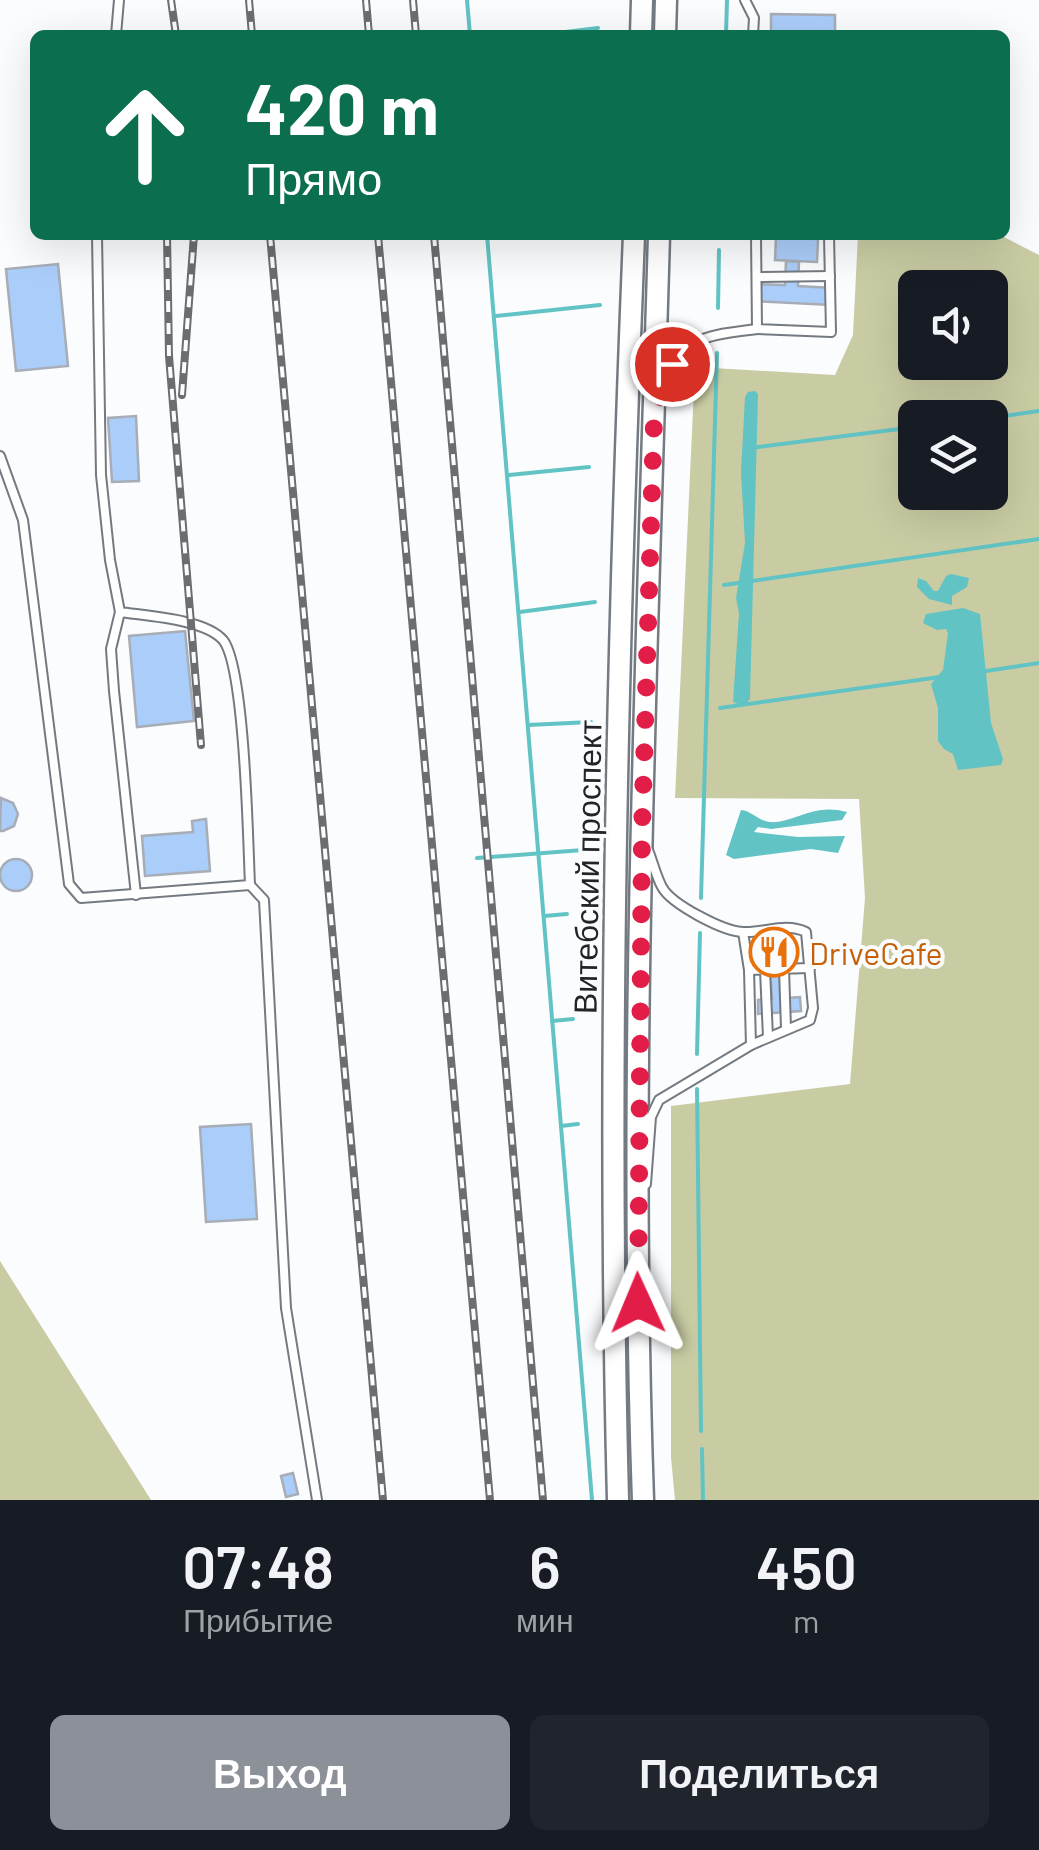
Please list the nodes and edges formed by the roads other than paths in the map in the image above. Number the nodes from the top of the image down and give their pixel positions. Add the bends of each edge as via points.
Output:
1 (118, 0) edge
2 (642, 0) edge
3 (679, 0) edge
4 (745, 0) edge
5 (665, 18) edge
6 (116, 30) edge
7 (641, 30) edge
8 (753, 30) edge
9 (97, 240) edge
10 (634, 240) edge
11 (659, 240) edge
12 (756, 240) edge
13 (830, 240) edge
14 (830, 276) junction
15 (756, 277) junction
16 (757, 329) junction
17 (654, 421) junction
18 (0, 456) edge
19 (120, 612) junction
20 (642, 831) junction
21 (250, 885) junction
22 (136, 895) junction
23 (742, 932) junction
24 (810, 968) junction
25 (784, 969) junction
26 (749, 970) junction
27 (765, 970) junction
28 (786, 1028) junction
29 (768, 1037) junction
30 (751, 1045) junction
31 (637, 1228) junction
32 (317, 1500) edge
33 (618, 1500) edge
34 (644, 1500) edge

1 - 6 lane
2 - 7 main road
3 - 5 lane
4 - 8 lane
9 - 19 lane via 102,475
10 - 33 main road, Витебский проспект via 612,1025
11 - 17 main road, Витебский проспект
12 - 15 lane
13 - 14 lane
14 - 15 lane
14 - 16 lane via 831,332
15 - 16 lane
16 - 17 lane via 712,336 679,354
17 - 20 main road, Витебский проспект
18 - 22 lane via 23,520 69,884 82,898
19 - 21 lane via 191,623 222,638 234,661
19 - 22 lane via 111,649
20 - 23 lane via 670,898
20 - 31 main road, Витебский проспект
21 - 22 lane
21 - 32 lane via 264,900 286,1308
23 - 24 lane via 806,932
23 - 26 lane
24 - 25 lane
24 - 28 lane via 810,1020
25 - 27 lane
25 - 28 lane
26 - 27 lane
26 - 30 lane
27 - 29 lane
28 - 29 lane
29 - 30 lane
30 - 31 lane via 659,1100 651,1116
31 - 34 main road, Витебский проспект

